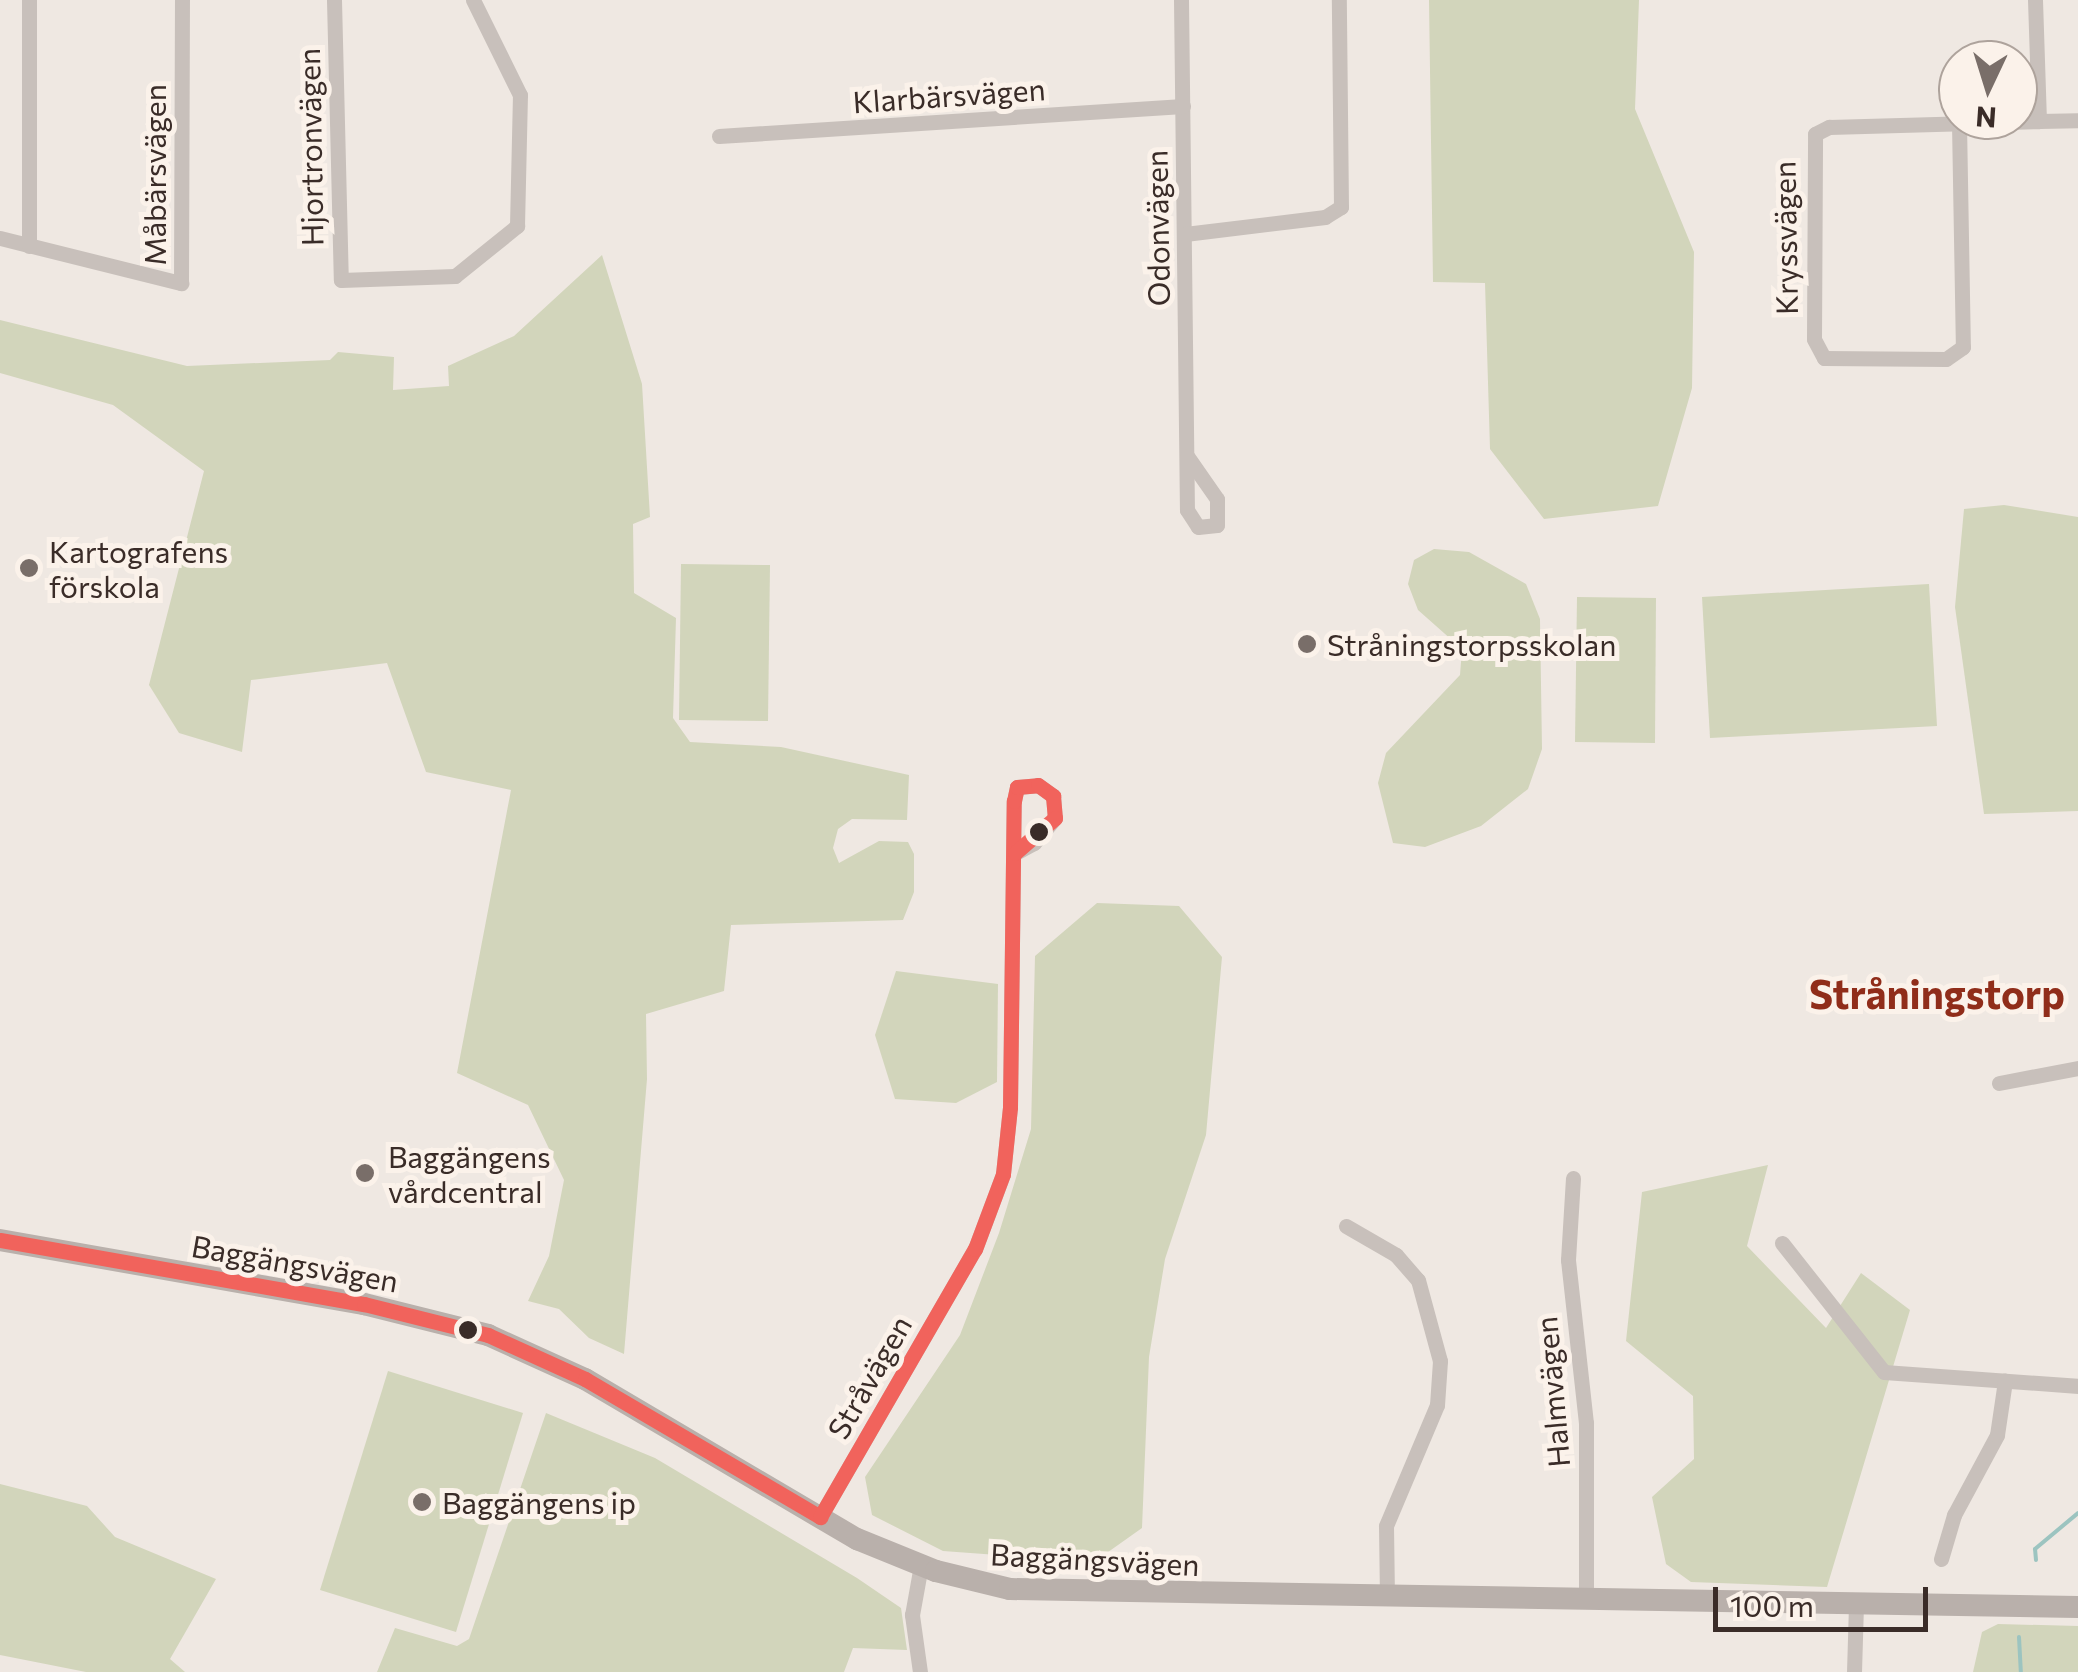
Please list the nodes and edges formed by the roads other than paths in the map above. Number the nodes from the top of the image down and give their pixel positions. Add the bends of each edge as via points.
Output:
1 (30, 0) edge
2 (182, 0) edge
3 (334, 0) edge
4 (473, 0) edge
5 (1181, 0) edge
6 (1339, 0) edge
7 (2036, 0) edge
8 (1183, 106) junction
9 (2078, 120) edge
10 (2039, 121) joint
11 (1960, 123) joint
12 (719, 136) dead end
13 (1185, 234) junction
14 (0, 238) edge
15 (30, 246) junction
16 (1187, 456) dead end
17 (1015, 853) dead end
18 (2078, 1068) edge
19 (1999, 1083) dead end
20 (1573, 1178) dead end
21 (1346, 1226) dead end
22 (0, 1240) edge
23 (1782, 1244) dead end
24 (2005, 1381) junction
25 (2078, 1386) edge
26 (820, 1517) junction
27 (1942, 1559) dead end
28 (921, 1566) junction
29 (1387, 1598) junction
30 (1586, 1601) junction
31 (1856, 1604) junction
32 (2078, 1607) edge
33 (920, 1672) edge
34 (1854, 1672) edge

1 - 15 street
2 - 15 street, Måbärsvägen via 181,283
3 - 4 street, Hjortronvägen via 341,280 456,276 517,226 520,95
5 - 8 street, Odonvägen
6 - 13 street via 1341,208 1325,217
7 - 10 street
8 - 12 street, Klarbärsvägen
8 - 13 street, Odonvägen
9 - 10 street, Kryssvägen
11 - 11 street, Kryssvägen via 1829,127 1814,134 1814,340 1824,358 1946,358 1963,347
13 - 16 street, Odonvägen
14 - 15 street, Måbärsvägen
17 - 26 street, Stråvägen via 1003,1174 976,1249
18 - 19 street
20 - 30 street, Halmvägen via 1568,1260 1586,1423
21 - 29 street via 1396,1255 1418,1280 1440,1361 1437,1405 1386,1526
22 - 26 street, Baggängsvägen via 364,1304 488,1335 585,1379
23 - 24 street via 1884,1372
24 - 25 street
24 - 27 street via 1997,1435 1954,1514
26 - 28 street, Baggängsvägen
28 - 29 street, Baggängsvägen via 974,1582 1062,1594
28 - 33 street via 912,1615
29 - 30 street, Baggängsvägen
30 - 31 street, Baggängsvägen
31 - 32 street, Baggängsvägen
31 - 34 street

